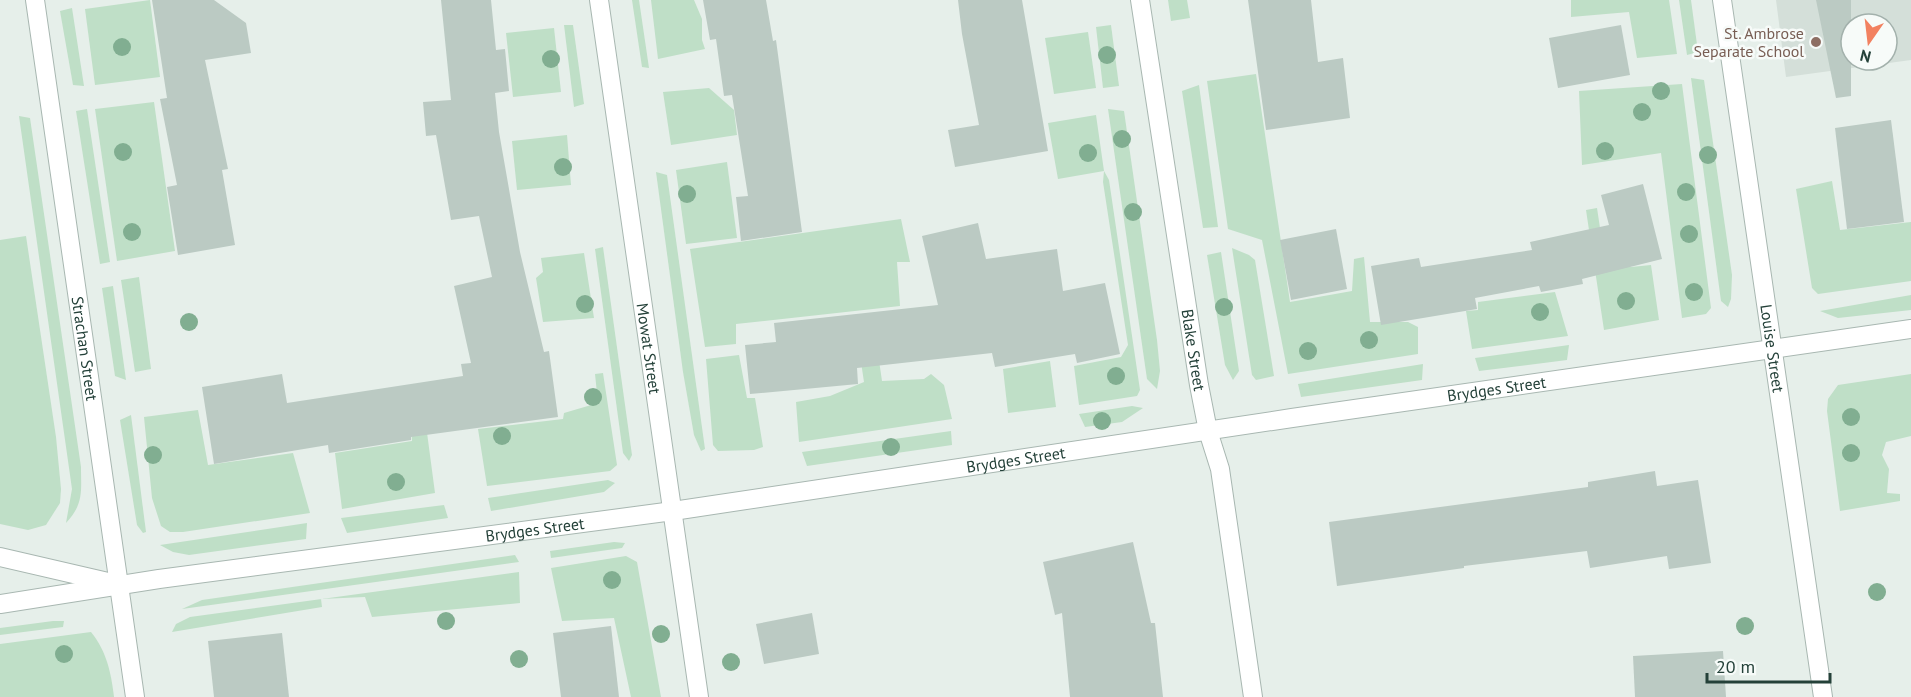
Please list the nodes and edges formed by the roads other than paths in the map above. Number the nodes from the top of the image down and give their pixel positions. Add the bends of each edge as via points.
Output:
1 (35, 0) edge
2 (599, 0) edge
3 (1140, 0) edge
4 (1722, 0) edge
5 (1911, 329) edge
6 (1774, 348) junction
7 (1208, 431) junction
8 (673, 511) junction
9 (0, 557) edge
10 (119, 584) junction
11 (0, 604) edge
12 (135, 697) edge
13 (699, 697) edge
14 (1253, 697) edge
15 (1823, 697) edge

1 - 10 street, Strachan Street
2 - 8 street, Mowat Street
3 - 7 street, Blake Street via 1175,243
4 - 6 street, Louise Street
5 - 6 street, Brydges Street
6 - 7 street, Brydges Street
6 - 15 street, Louise Street
7 - 8 street, Brydges Street
7 - 14 street, Blake Street via 1220,469
8 - 10 street, Brydges Street
8 - 13 street, Mowat Street
9 - 10 street, Brydges Street
10 - 11 street, Brydges Street
10 - 12 street, Strachan Street

